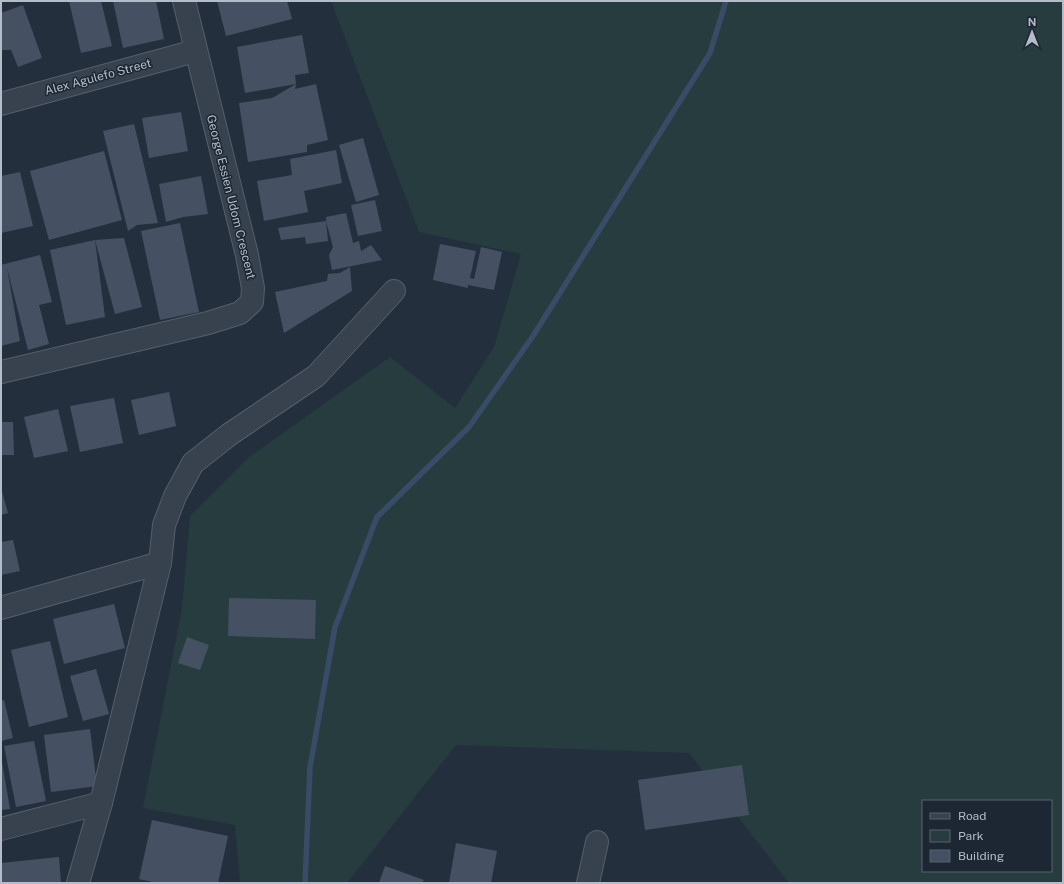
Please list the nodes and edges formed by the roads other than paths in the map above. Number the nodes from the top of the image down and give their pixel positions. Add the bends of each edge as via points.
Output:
1 (184, 1) edge
2 (195, 51) junction
3 (1, 104) edge
4 (394, 291) dead end
5 (1, 372) edge
6 (160, 563) junction
7 (1, 608) edge
8 (101, 803) junction
9 (1, 829) edge
10 (598, 842) dead end
11 (78, 883) edge
12 (588, 883) edge

1 - 2 street, George Essien Udom Crescent
2 - 3 street, Alex Agulefo Street
2 - 5 street, George Essien Udom Crescent via 247,255 253,288 252,302 240,313 208,323
4 - 6 street via 316,376 230,434 193,463 175,496 164,525
6 - 7 street
6 - 8 street
8 - 9 street
8 - 11 street
10 - 12 street

